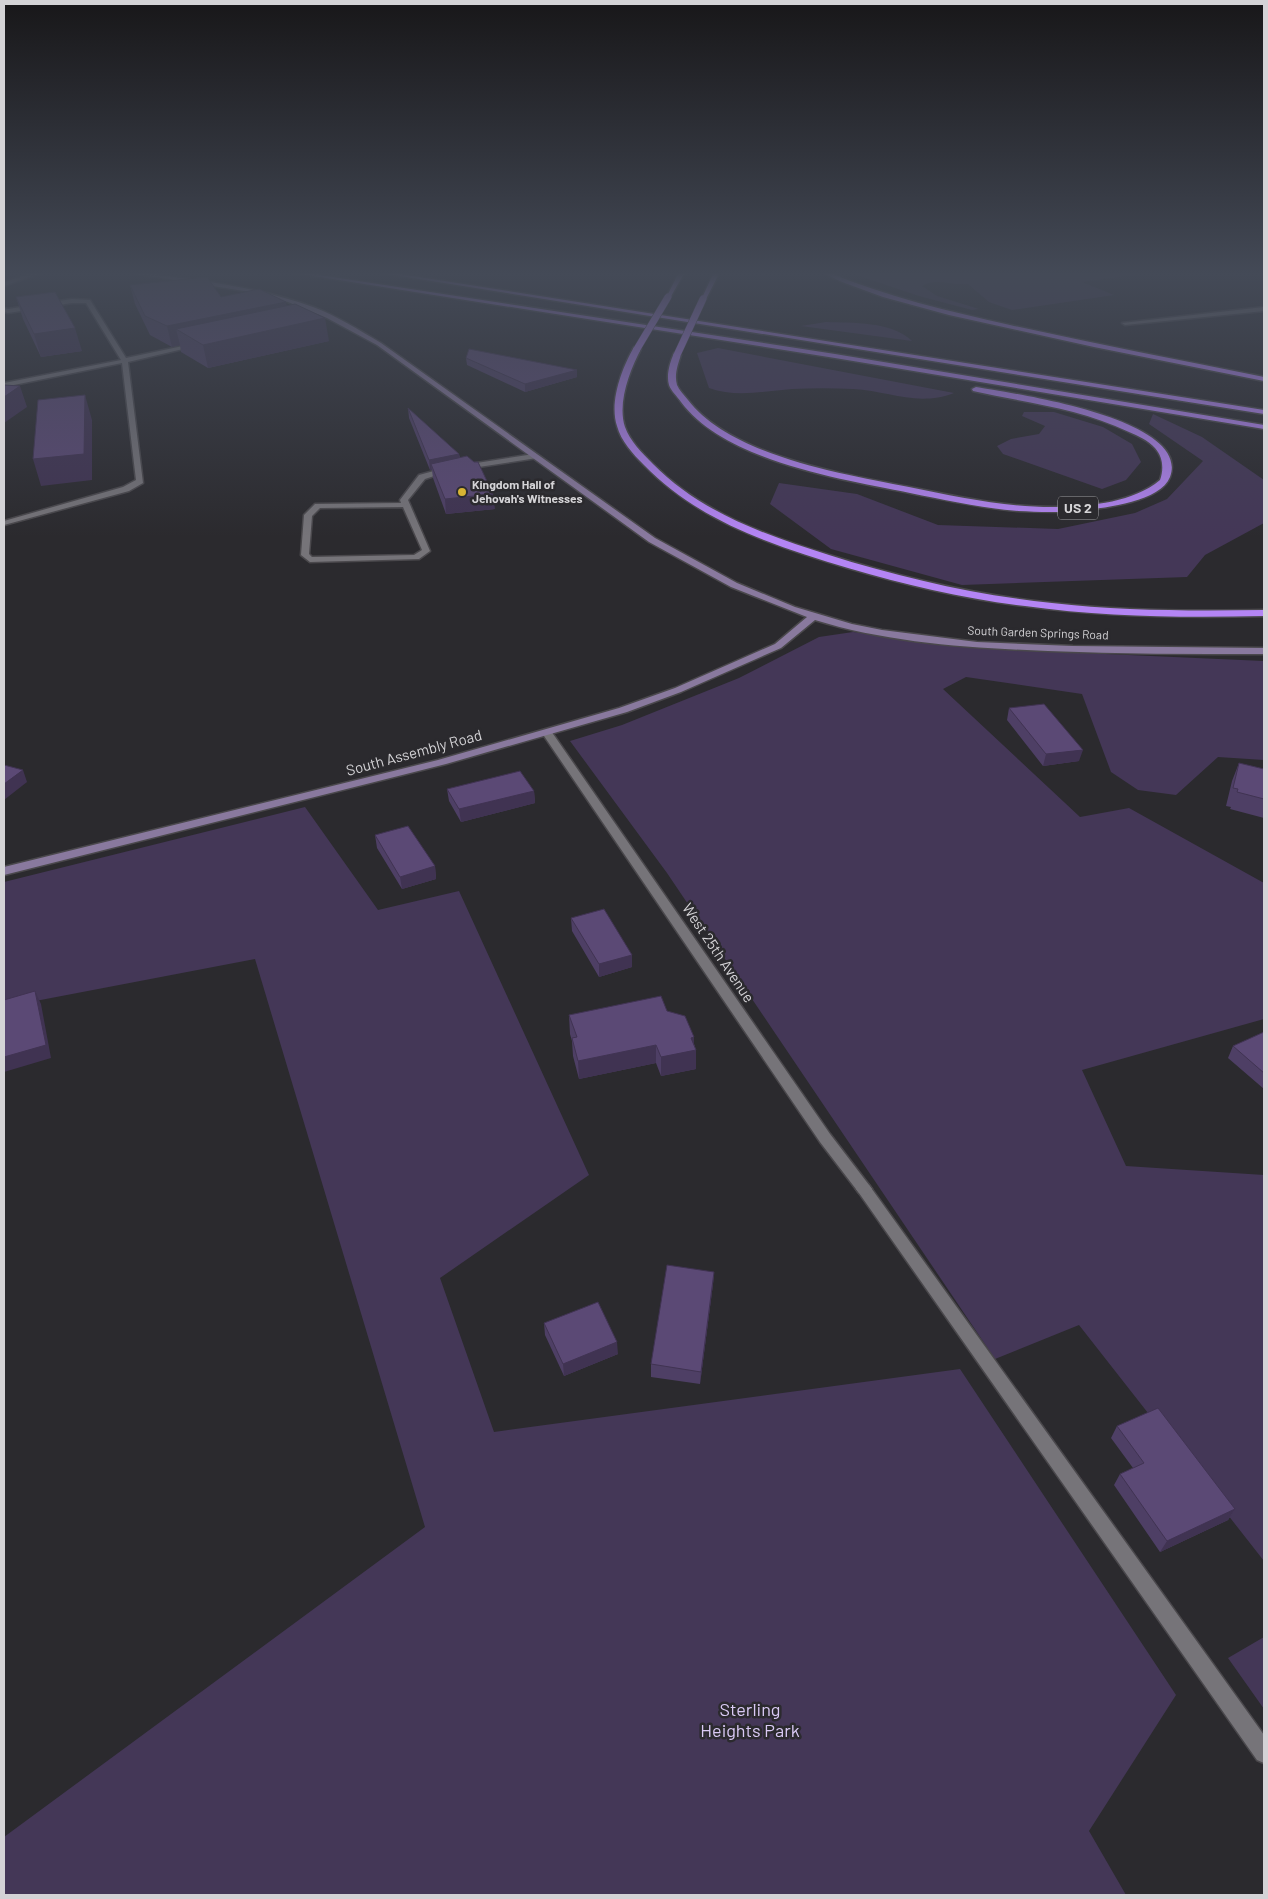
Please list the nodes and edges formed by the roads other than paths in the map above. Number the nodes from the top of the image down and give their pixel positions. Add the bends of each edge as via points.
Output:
1 (125, 361) joint
2 (402, 361) edge
3 (632, 361) edge
4 (675, 361) edge
5 (854, 361) edge
6 (863, 361) edge
7 (939, 361) edge
8 (1174, 361) edge
9 (1264, 379) edge
10 (4, 385) edge
11 (1264, 412) edge
12 (1264, 427) edge
13 (534, 456) junction
14 (406, 505) junction
15 (4, 523) edge
16 (1264, 613) edge
17 (814, 616) junction
18 (1264, 651) edge
19 (547, 733) junction
20 (4, 871) edge
21 (1264, 1754) edge

1 - 10 street
1 - 15 street via 140,481 126,490
2 - 13 street, South Garden Springs Road
3 - 16 highway, bridge via 618,397 621,427 634,449 656,475 731,523 784,544 894,578 1023,603 1140,612
4 - 5 highway, US 2, bridge via 672,372 674,388 686,406 732,439 804,467 976,503 1043,510 1114,503 1163,485 1168,476 1168,466 1158,445 1126,426 1062,406
6 - 12 highway
7 - 11 highway
8 - 9 highway
13 - 14 street via 445,470 422,477 404,500
13 - 17 street, South Garden Springs Road via 683,560 769,601
14 - 14 street via 426,551 416,557 310,560 305,555 308,516 318,506
17 - 18 street, South Garden Springs Road via 881,632 1015,647
17 - 19 street, South Assembly Road via 778,646 720,674 623,710
19 - 20 street, South Assembly Road
19 - 21 street, West 25th Avenue via 825,1138

